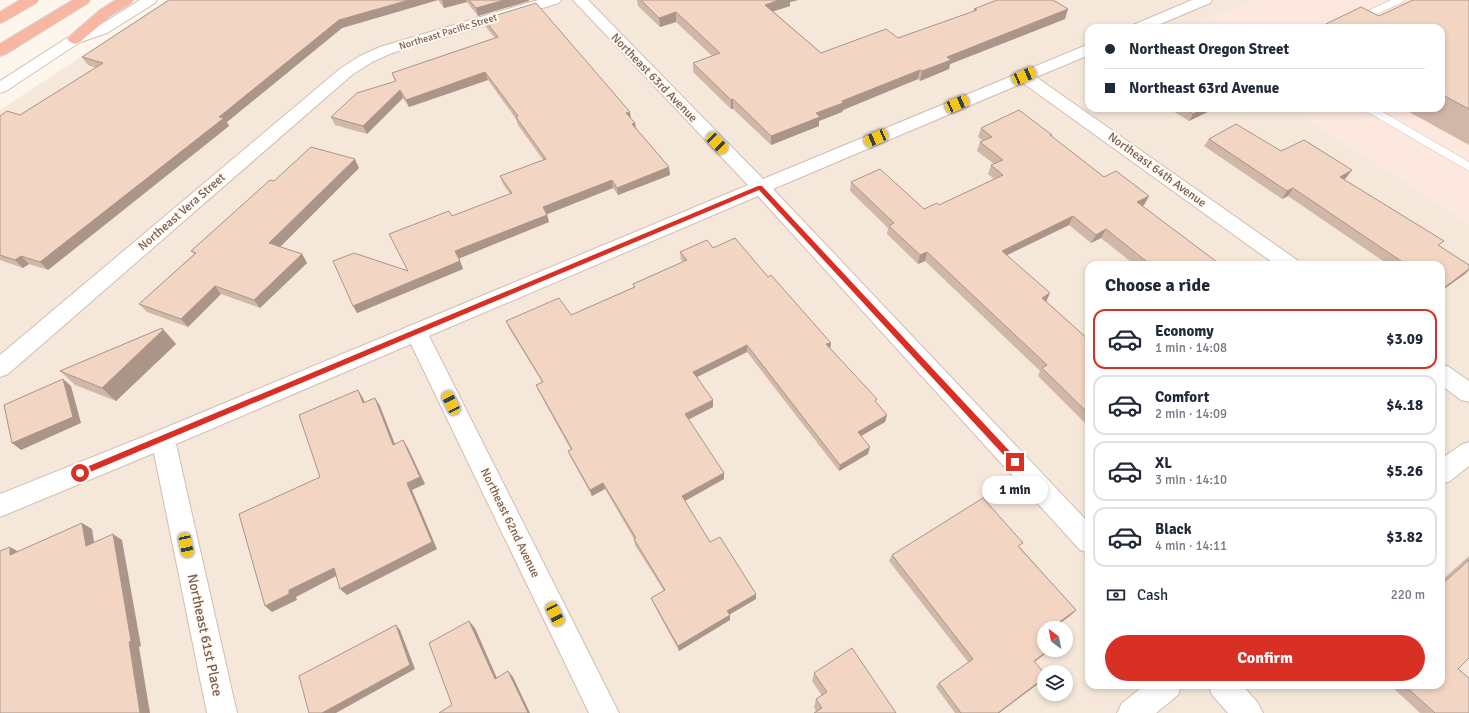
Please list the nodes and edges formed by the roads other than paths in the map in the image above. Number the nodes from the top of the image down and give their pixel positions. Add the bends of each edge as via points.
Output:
1 (31, 0) edge
2 (83, 0) edge
3 (126, 0) edge
4 (150, 0) edge
5 (554, 0) edge
6 (580, 0) edge
7 (1205, 0) edge
8 (1399, 0) edge
9 (0, 18) edge
10 (1148, 24) edge
11 (1348, 24) edge
12 (75, 39) junction
13 (1085, 51) edge
14 (0, 52) edge
15 (366, 59) joint
16 (1024, 76) junction
17 (0, 88) edge
18 (1375, 112) edge
19 (1469, 167) edge
20 (760, 187) junction
21 (1284, 261) edge
22 (416, 332) junction
23 (0, 368) edge
24 (1445, 376) edge
25 (1469, 393) edge
26 (163, 439) junction
27 (1469, 452) edge
28 (1445, 470) edge
29 (0, 506) edge
30 (1085, 538) edge
31 (1163, 689) edge
32 (1226, 689) edge
33 (222, 713) edge
34 (604, 713) edge
35 (1132, 713) edge
36 (1248, 713) edge

1 - 9 highway
2 - 14 highway
3 - 12 highway via 105,13
4 - 12 street via 102,30
5 - 15 street, Northeast Pacific Street via 386,50
6 - 20 street, Northeast 63rd Avenue
7 - 10 street
8 - 11 lane
12 - 17 street
13 - 16 street
15 - 23 street, Northeast Vera Street via 347,71
16 - 20 street
16 - 21 street, Northeast 64th Avenue
18 - 19 lane
20 - 22 street
20 - 30 street, Northeast 63rd Avenue
22 - 26 street
22 - 34 street, Northeast 62nd Avenue
24 - 25 street
26 - 29 street
26 - 33 street, Northeast 61st Place
27 - 28 street
31 - 35 street
32 - 36 street

